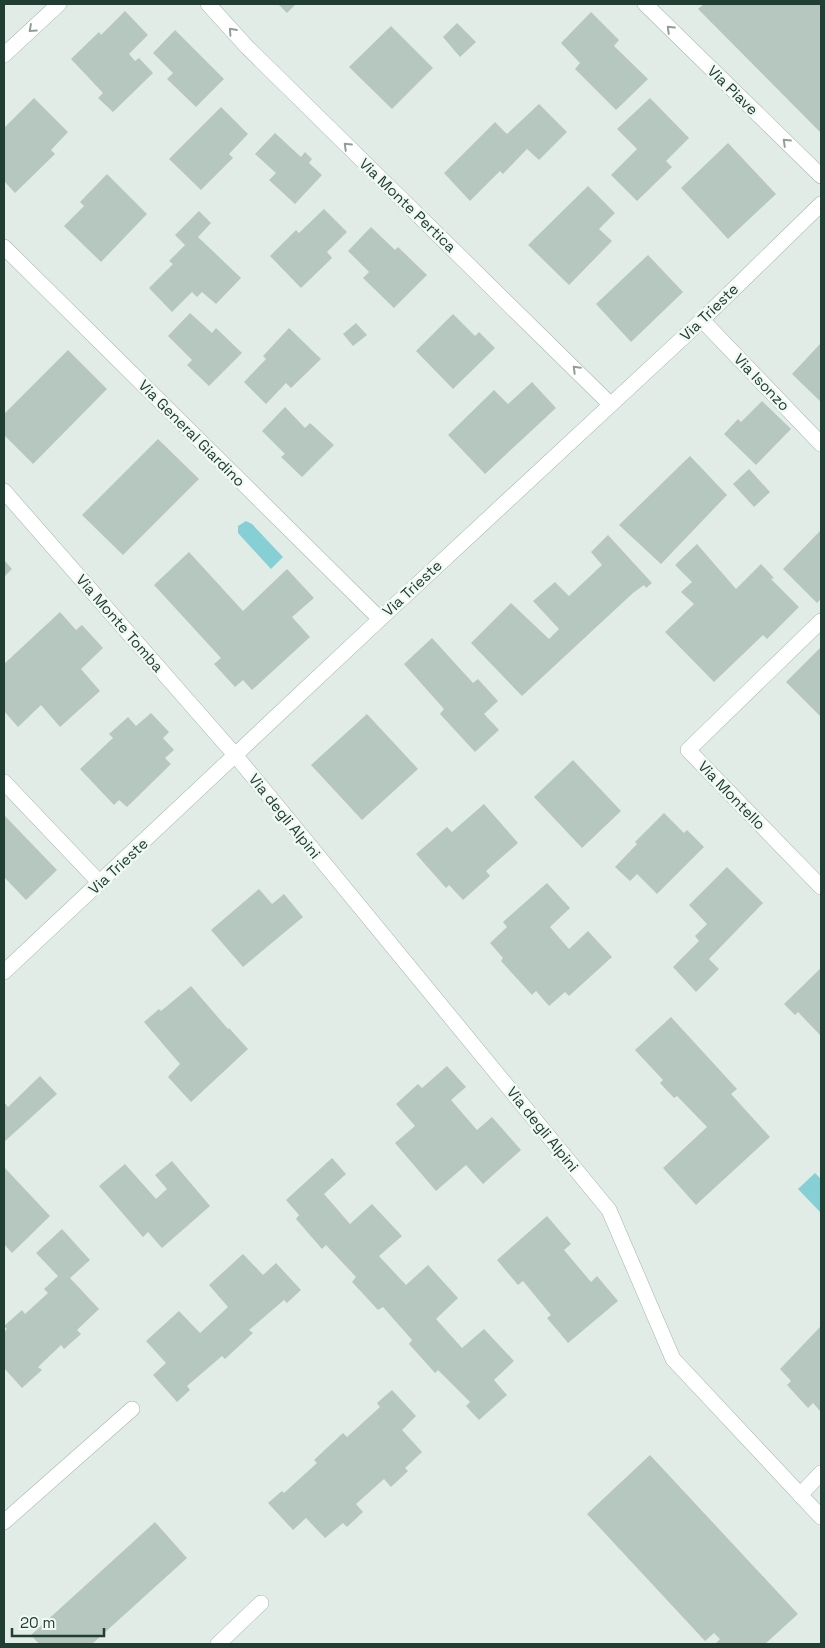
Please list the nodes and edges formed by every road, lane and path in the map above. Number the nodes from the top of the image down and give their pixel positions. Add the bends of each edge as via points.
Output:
1 (59, 4) edge
2 (208, 4) edge
3 (644, 4) edge
4 (4, 55) edge
5 (821, 176) edge
6 (821, 204) edge
7 (4, 247) edge
8 (702, 320) junction
9 (610, 404) junction
10 (821, 444) edge
11 (4, 491) edge
12 (380, 619) junction
13 (821, 621) edge
14 (236, 756) junction
15 (4, 782) edge
16 (100, 882) junction
17 (821, 887) edge
18 (4, 972) edge
19 (132, 1409) dead end
20 (821, 1473) edge
21 (800, 1495) junction
22 (821, 1517) edge
23 (4, 1522) edge
24 (261, 1603) dead end
25 (218, 1644) edge

1 -> 4 street
9 -> 2 street, Via Monte Pertica via 246,47
5 -> 3 street, Via Piave
6 - 8 street, Via Trieste
7 - 12 street, Via General Giardino
8 - 9 street, Via Trieste
8 - 10 street, Via Isonzo
9 - 12 street, Via Trieste
11 - 14 street, Via Monte Tomba
12 - 14 street, Via Trieste
13 - 17 street, Via Montello via 688,750
14 - 16 street, Via Trieste
14 - 21 street, Via degli Alpini via 609,1210 673,1359
15 - 16 street
16 - 18 street, Via Trieste
19 - 23 street
20 - 21 street
21 - 22 street, Via degli Alpini
24 - 25 street

